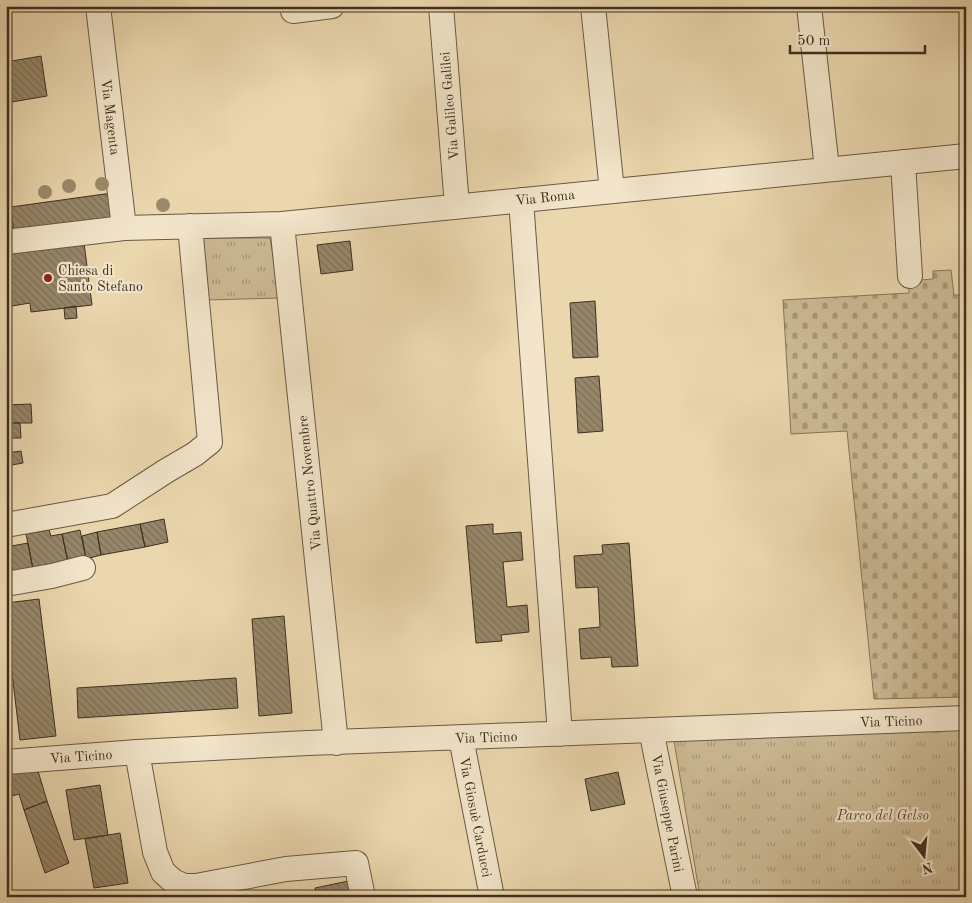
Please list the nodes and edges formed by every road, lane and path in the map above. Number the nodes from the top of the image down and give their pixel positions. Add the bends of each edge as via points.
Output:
1 (98, 6) edge
2 (292, 6) edge
3 (332, 6) edge
4 (441, 6) edge
5 (593, 6) edge
6 (809, 6) edge
7 (966, 156) edge
8 (903, 162) junction
9 (827, 170) junction
10 (612, 191) junction
11 (521, 200) junction
12 (457, 206) junction
13 (282, 224) junction
14 (190, 226) junction
15 (124, 228) junction
16 (6, 242) edge
17 (910, 276) dead end
18 (6, 525) edge
19 (83, 568) dead end
20 (6, 584) edge
21 (966, 718) edge
22 (651, 730) junction
23 (560, 734) junction
24 (461, 738) junction
25 (336, 742) junction
26 (137, 752) junction
27 (6, 762) edge
28 (363, 897) edge
29 (492, 897) edge
30 (684, 897) edge

1 - 15 street, Via Magenta
2 - 3 street via 293,11
4 - 12 street, Via Galileo Galilei
5 - 10 street
6 - 9 street
7 - 8 street, Via Roma
8 - 9 street, Via Roma
8 - 17 street
9 - 10 street, Via Roma
10 - 11 street, Via Roma
11 - 12 street, Via Roma
11 - 23 street
12 - 13 street, Via Roma
13 - 14 street, Via Roma
13 - 25 street, Via Quattro Novembre
14 - 15 street, Via Roma
14 - 18 street via 210,442 112,506
15 - 16 street, Via Roma
19 - 20 street
21 - 22 street, Via Ticino
22 - 23 street, Via Ticino
22 - 30 street, Via Giuseppe Parini
23 - 24 street, Via Ticino
24 - 25 street, Via Ticino
24 - 29 street, Via Giosuè Carducci
25 - 26 street, Via Ticino
26 - 27 street, Via Ticino
26 - 28 street via 155,852 163,872 173,881 184,886 196,886 286,869 356,863

